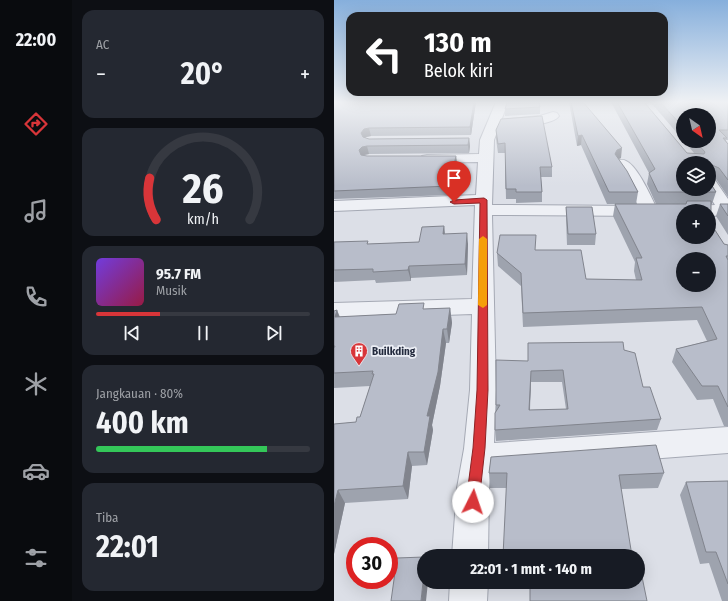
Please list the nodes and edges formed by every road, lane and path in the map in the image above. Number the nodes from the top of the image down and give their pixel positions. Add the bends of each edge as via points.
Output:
1 (488, 132) edge
2 (416, 159) edge
3 (622, 164) edge
4 (716, 194) edge
5 (483, 205) junction
6 (334, 206) edge
7 (716, 210) edge
8 (727, 210) edge
9 (649, 211) junction
10 (676, 211) edge
11 (483, 306) junction
12 (334, 311) edge
13 (728, 440) edge
14 (477, 458) junction
15 (470, 549) edge
16 (469, 589) edge
17 (468, 601) edge

1 - 2 street
1 - 5 street
3 - 9 street via 633,176
4 - 8 street
5 - 6 street
5 - 9 street
5 - 11 street
7 - 8 street
9 - 10 street
11 - 12 street
11 - 14 street via 482,390
13 - 14 street
14 - 15 street
16 - 17 street

